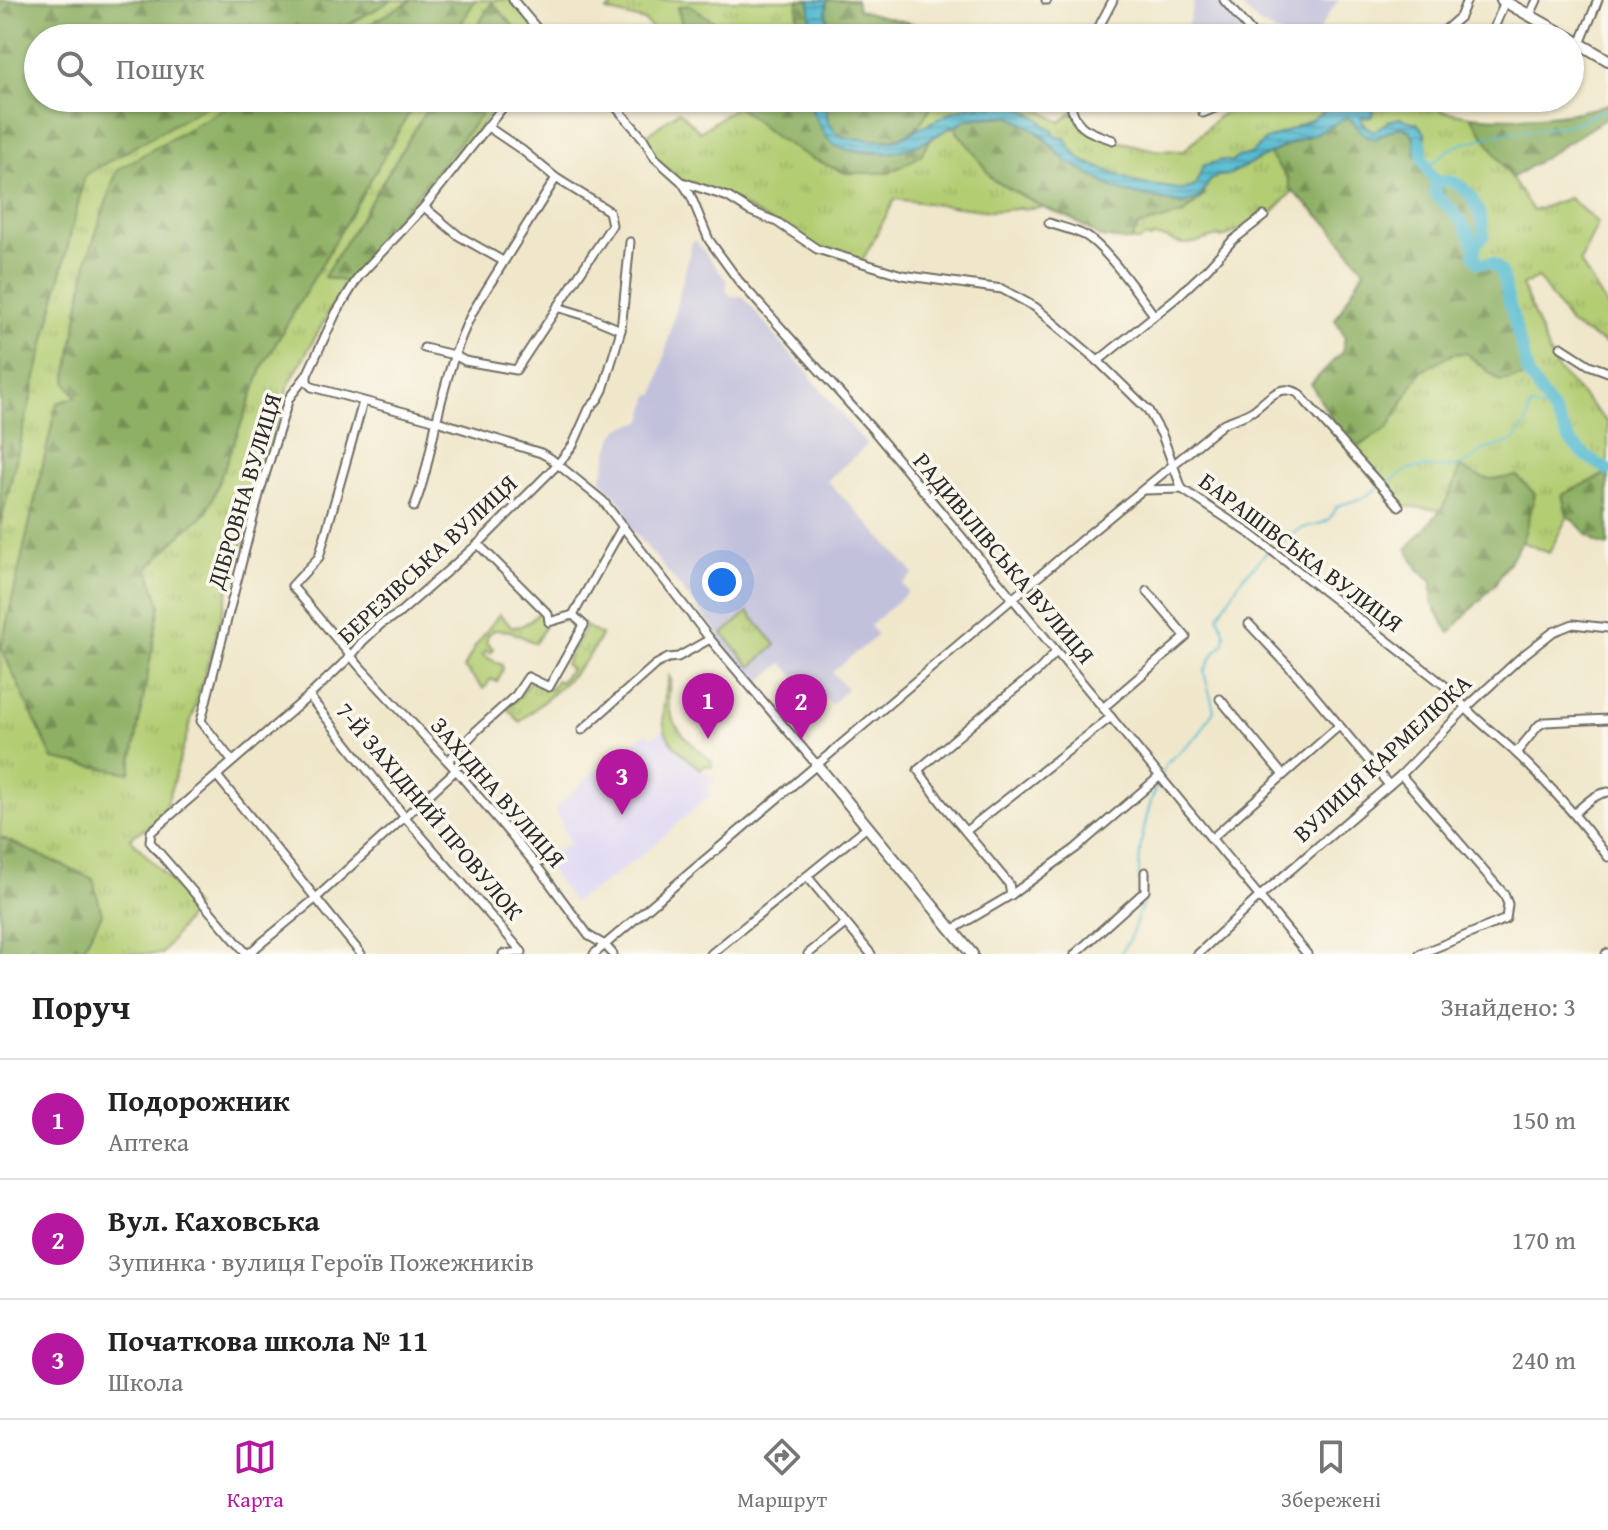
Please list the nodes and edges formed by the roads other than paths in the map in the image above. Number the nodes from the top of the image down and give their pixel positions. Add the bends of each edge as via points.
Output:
1 (513, 0) edge
2 (1113, 0) edge
3 (1224, 0) edge
4 (1467, 0) edge
5 (1537, 0) edge
6 (1598, 0) edge
7 (1504, 1) edge
8 (1530, 15) junction
9 (533, 24) edge
10 (1100, 24) edge
11 (1244, 24) edge
12 (1452, 24) edge
13 (1495, 24) edge
14 (1545, 24) edge
15 (1583, 24) edge
16 (1584, 46) edge
17 (1608, 60) edge
18 (499, 112) edge
19 (620, 112) edge
20 (1073, 112) edge
21 (488, 127) junction
22 (1113, 140) dead end
23 (556, 178) junction
24 (682, 182) junction
25 (710, 191) junction
26 (693, 201) junction
27 (424, 207) junction
28 (1264, 216) dead end
29 (1049, 223) dead end
30 (630, 242) dead end
31 (503, 261) junction
32 (557, 307) junction
33 (1154, 315) junction
34 (621, 330) junction
35 (1561, 347) dead end
36 (424, 348) dead end
37 (454, 355) junction
38 (1098, 361) junction
39 (1608, 372) edge
40 (307, 375) junction
41 (363, 402) junction
42 (437, 421) junction
43 (558, 464) junction
44 (1172, 465) junction
45 (1182, 489) junction
46 (1143, 490) junction
47 (1399, 506) dead end
48 (414, 507) dead end
49 (623, 526) junction
50 (478, 544) junction
51 (1147, 591) dead end
52 (1012, 599) junction
53 (573, 615) junction
54 (1249, 624) dead end
55 (1608, 628) edge
56 (710, 639) junction
57 (1056, 652) junction
58 (351, 656) junction
59 (309, 696) junction
60 (1220, 699) dead end
61 (1103, 708) junction
62 (1465, 709) junction
63 (1111, 717) junction
64 (1608, 719) edge
65 (1339, 726) junction
66 (582, 730) dead end
67 (1516, 753) junction
68 (232, 761) junction
69 (448, 761) junction
70 (816, 764) junction
71 (456, 770) junction
72 (1283, 775) junction
73 (1401, 775) junction
74 (217, 776) junction
75 (1160, 776) junction
76 (1389, 785) junction
77 (1608, 792) edge
78 (1575, 813) junction
79 (404, 816) junction
80 (867, 827) junction
81 (966, 831) junction
82 (1211, 839) junction
83 (1608, 857) edge
84 (1145, 872) dead end
85 (807, 876) junction
86 (1011, 895) junction
87 (1259, 897) junction
88 (315, 899) junction
89 (845, 924) junction
90 (952, 930) junction
91 (605, 945) junction
92 (522, 953) edge
93 (714, 953) edge
94 (248, 954) edge
95 (361, 954) edge
96 (503, 954) edge
97 (594, 954) edge
98 (613, 954) edge
99 (808, 954) edge
100 (871, 954) edge
101 (972, 954) edge
102 (1075, 954) edge
103 (1199, 954) edge
104 (1307, 954) edge
105 (1420, 954) edge

1 - 9 street
2 - 10 street
3 - 11 street
4 - 12 street
5 - 8 street
6 - 15 street
7 - 8 street
7 - 13 street
8 - 14 street
16 - 17 street
18 - 21 street, ДІБРОВНА ВУЛИЦЯ
19 - 24 street, БАРАШІВСЬКА ВУЛИЦЯ via 655,158
20 - 22 street via 1084,130
21 - 23 street
21 - 27 street, ДІБРОВНА ВУЛИЦЯ
23 - 31 street
23 - 32 street via 612,218
24 - 25 street, БАРАШІВСЬКА ВУЛИЦЯ
24 - 26 street, РАДИВІЛІВСЬКА ВУЛИЦЯ
25 - 26 street via 698,193
25 - 38 street, БАРАШІВСЬКА ВУЛИЦЯ via 777,222 817,249 902,275 1002,289 1035,307
26 - 52 street, РАДИВІЛІВСЬКА ВУЛИЦЯ via 722,261 874,431
27 - 31 street via 459,236
27 - 40 street, ДІБРОВНА ВУЛИЦЯ via 359,276
28 - 33 street
29 - 33 street via 1094,242
30 - 34 street, БЕРЕЗІВСЬКА ВУЛИЦЯ
31 - 37 street
32 - 34 street
32 - 37 street via 516,370
33 - 38 street
34 - 43 street, БЕРЕЗІВСЬКА ВУЛИЦЯ via 598,399
35 - 39 street
36 - 37 street
37 - 42 street
38 - 44 street, БАРАШІВСЬКА ВУЛИЦЯ via 1148,410
40 - 41 street via 312,387
40 - 68 street, ДІБРОВНА ВУЛИЦЯ via 289,398 260,491 201,721
41 - 42 street
41 - 58 street, ЗАХІДНА ВУЛИЦЯ via 319,557 292,586
42 - 43 street via 541,453
42 - 48 street
43 - 49 street via 603,501
43 - 50 street, БЕРЕЗІВСЬКА ВУЛИЦЯ
44 - 45 street, БАРАШІВСЬКА ВУЛИЦЯ
44 - 46 street
44 - 47 street via 1224,423 1290,389
45 - 46 street
45 - 62 street, БАРАШІВСЬКА ВУЛИЦЯ via 1264,543 1453,692
46 - 52 street
49 - 53 street
49 - 56 street
50 - 53 street via 548,614 549,622
50 - 58 street, БЕРЕЗІВСЬКА ВУЛИЦЯ via 381,624
51 - 61 street via 1186,637
52 - 57 street, РАДИВІЛІВСЬКА ВУЛИЦЯ
52 - 70 street
53 - 69 street via 584,625 549,687 528,677
54 - 65 street
55 - 62 street, ВУЛИЦЯ КАРМЕЛЮКА via 1573,624 1553,632
56 - 66 street via 655,665
56 - 70 street
57 - 61 street, РАДИВІЛІВСЬКА ВУЛИЦЯ
57 - 81 street via 918,770
58 - 59 street, БЕРЕЗІВСЬКА ВУЛИЦЯ
58 - 69 street, ЗАХІДНА ВУЛИЦЯ
59 - 68 street, БЕРЕЗІВСЬКА ВУЛИЦЯ
59 - 79 street, 7-Й ЗАХІДНИЙ ПРОВУЛОК
60 - 72 street
61 - 63 street, РАДИВІЛІВСЬКА ВУЛИЦЯ
62 - 67 street, БАРАШІВСЬКА ВУЛИЦЯ
62 - 73 street, ВУЛИЦЯ КАРМЕЛЮКА
63 - 75 street, РАДИВІЛІВСЬКА ВУЛИЦЯ
63 - 81 street
64 - 67 street via 1545,722
65 - 72 street
65 - 76 street
67 - 78 street, БАРАШІВСЬКА ВУЛИЦЯ
68 - 74 street, БЕРЕЗІВСЬКА ВУЛИЦЯ
69 - 71 street, ЗАХІДНА ВУЛИЦЯ
70 - 80 street
70 - 91 street
71 - 79 street
71 - 91 street, ЗАХІДНА ВУЛИЦЯ via 589,936
72 - 82 street
73 - 76 street, ВУЛИЦЯ КАРМЕЛЮКА
73 - 105 street via 1508,904 1506,919
74 - 88 street
74 - 94 street, БЕРЕЗІВСЬКА ВУЛИЦЯ via 151,832 150,842
75 - 82 street, РАДИВІЛІВСЬКА ВУЛИЦЯ
75 - 86 street
76 - 87 street, ВУЛИЦЯ КАРМЕЛЮКА
77 - 78 street
78 - 83 street, БАРАШІВСЬКА ВУЛИЦЯ
79 - 88 street
79 - 92 street, 7-Й ЗАХІДНИЙ ПРОВУЛОК
80 - 85 street
80 - 90 street
81 - 86 street via 1009,884
82 - 87 street, РАДИВІЛІВСЬКА ВУЛИЦЯ
84 - 102 street via 1145,891
85 - 89 street
85 - 93 street
86 - 90 street
87 - 103 street, ВУЛИЦЯ КАРМЕЛЮКА
87 - 104 street, РАДИВІЛІВСЬКА ВУЛИЦЯ
88 - 94 street
88 - 95 street
89 - 99 street
89 - 100 street
90 - 101 street
91 - 97 street
91 - 98 street, ЗАХІДНА ВУЛИЦЯ
92 - 96 street

